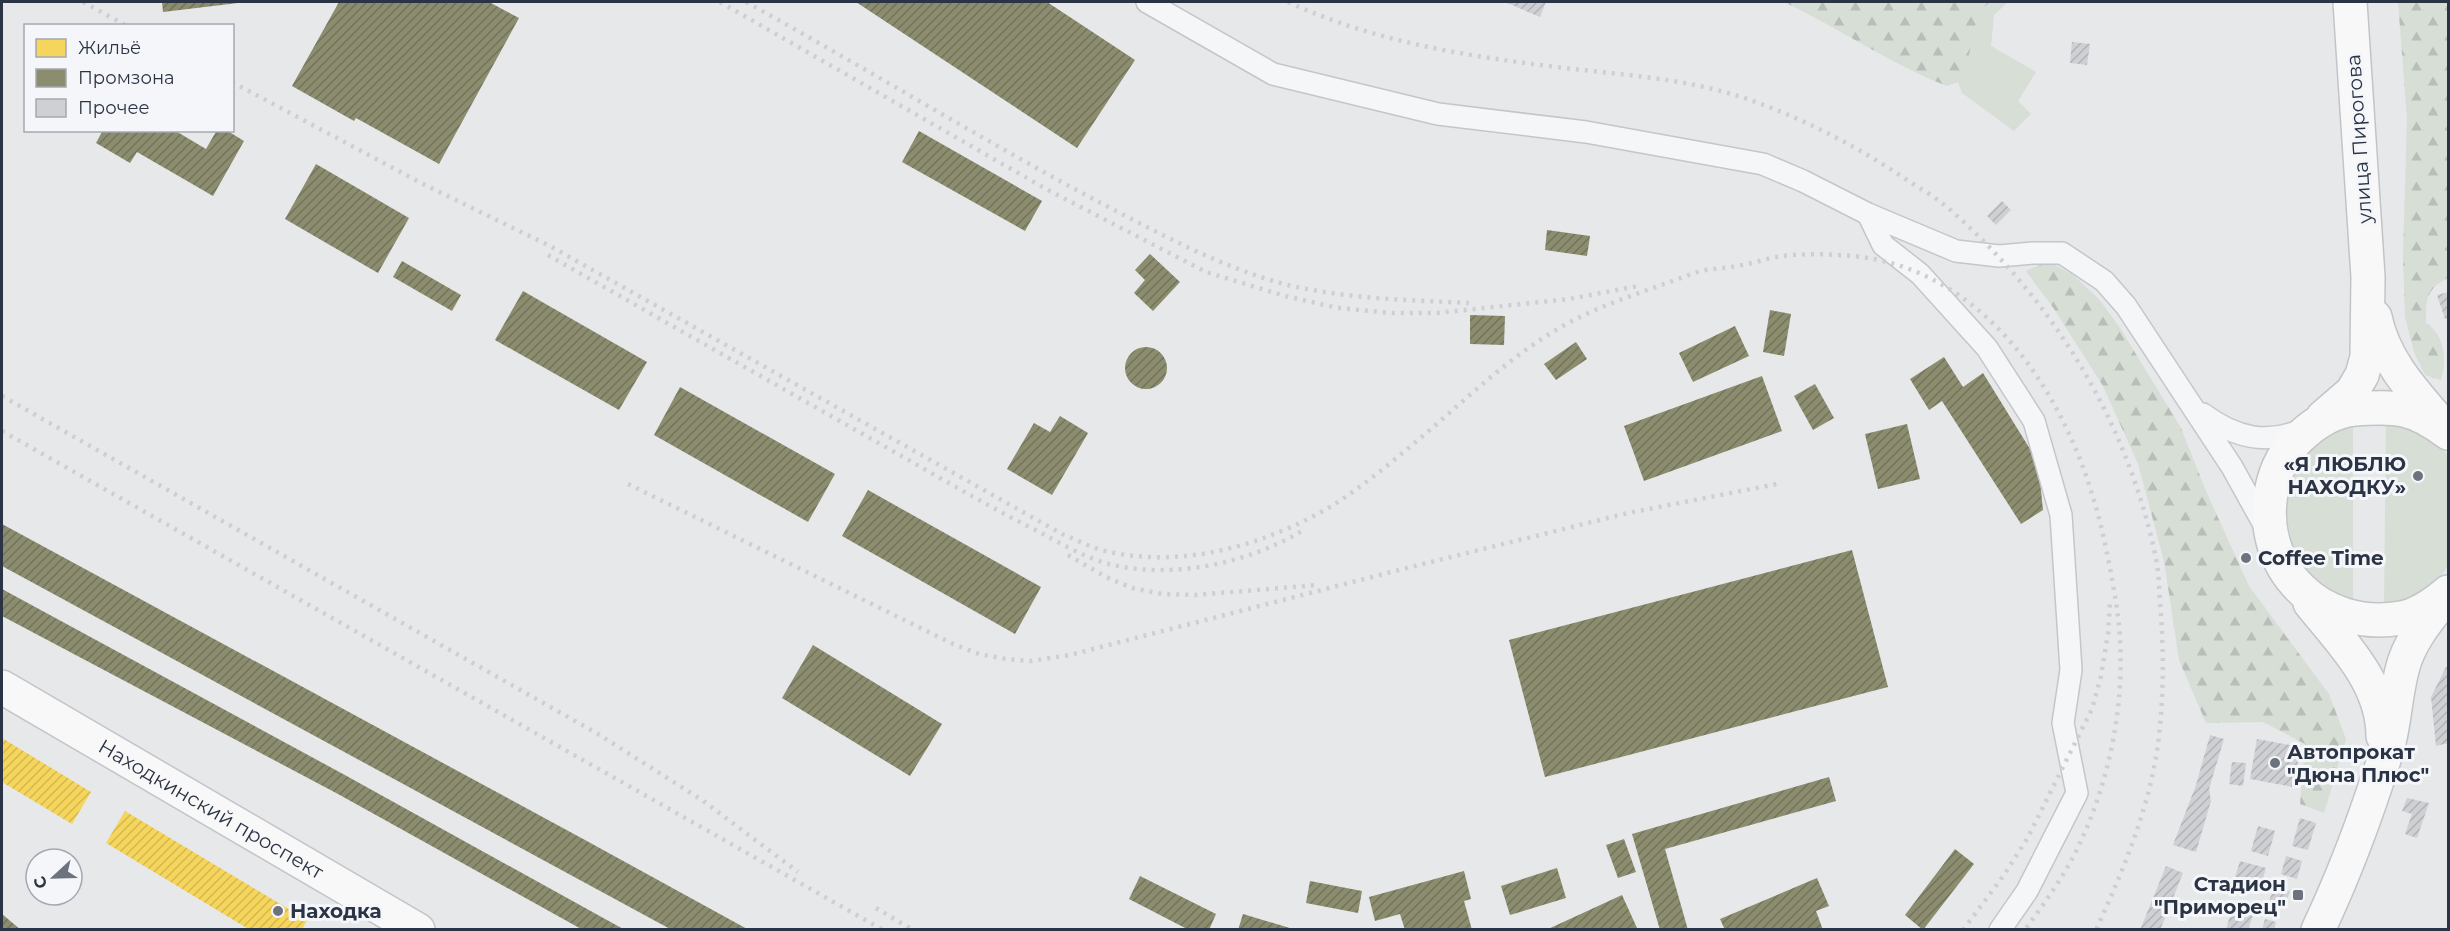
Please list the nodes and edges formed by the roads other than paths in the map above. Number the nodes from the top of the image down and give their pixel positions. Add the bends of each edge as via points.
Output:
1 (1147, 2) edge
2 (2350, 2) edge
3 (1868, 214) junction
4 (2368, 277) junction
5 (2183, 392) junction
6 (2314, 424) junction
7 (2448, 433) edge
8 (2273, 545) junction
9 (2290, 578) junction
10 (2448, 593) edge
11 (2, 687) edge
12 (2376, 782) junction
13 (418, 930) edge
14 (2000, 930) edge
15 (2318, 930) edge

1 - 3 street via 1273,74 1438,114 1587,132 1763,164
2 - 4 main road, улица Пирогова
3 - 5 street via 1956,251 1999,256 2062,253 2104,281 2126,306
3 - 14 street via 1883,245 1920,274 1987,348 2034,421 2061,514 2071,670 2063,723 2077,793 2027,891
4 - 6 main road via 2367,357 2362,375 2352,392
4 - 7 main road via 2377,328 2386,351
5 - 6 street via 2222,429 2238,435 2282,436
5 - 8 street via 2244,487
6 - 7 main road via 2341,410 2404,408
6 - 8 main road via 2292,444 2275,473 2268,506
8 - 9 main road
9 - 10 main road via 2314,601 2341,615 2370,620 2403,618
9 - 12 main road via 2357,662 2371,686 2380,708 2383,733
10 - 12 main road via 2417,635 2405,660 2388,746
11 - 13 main road, Находкинский проспект
12 - 15 main road via 2353,852

